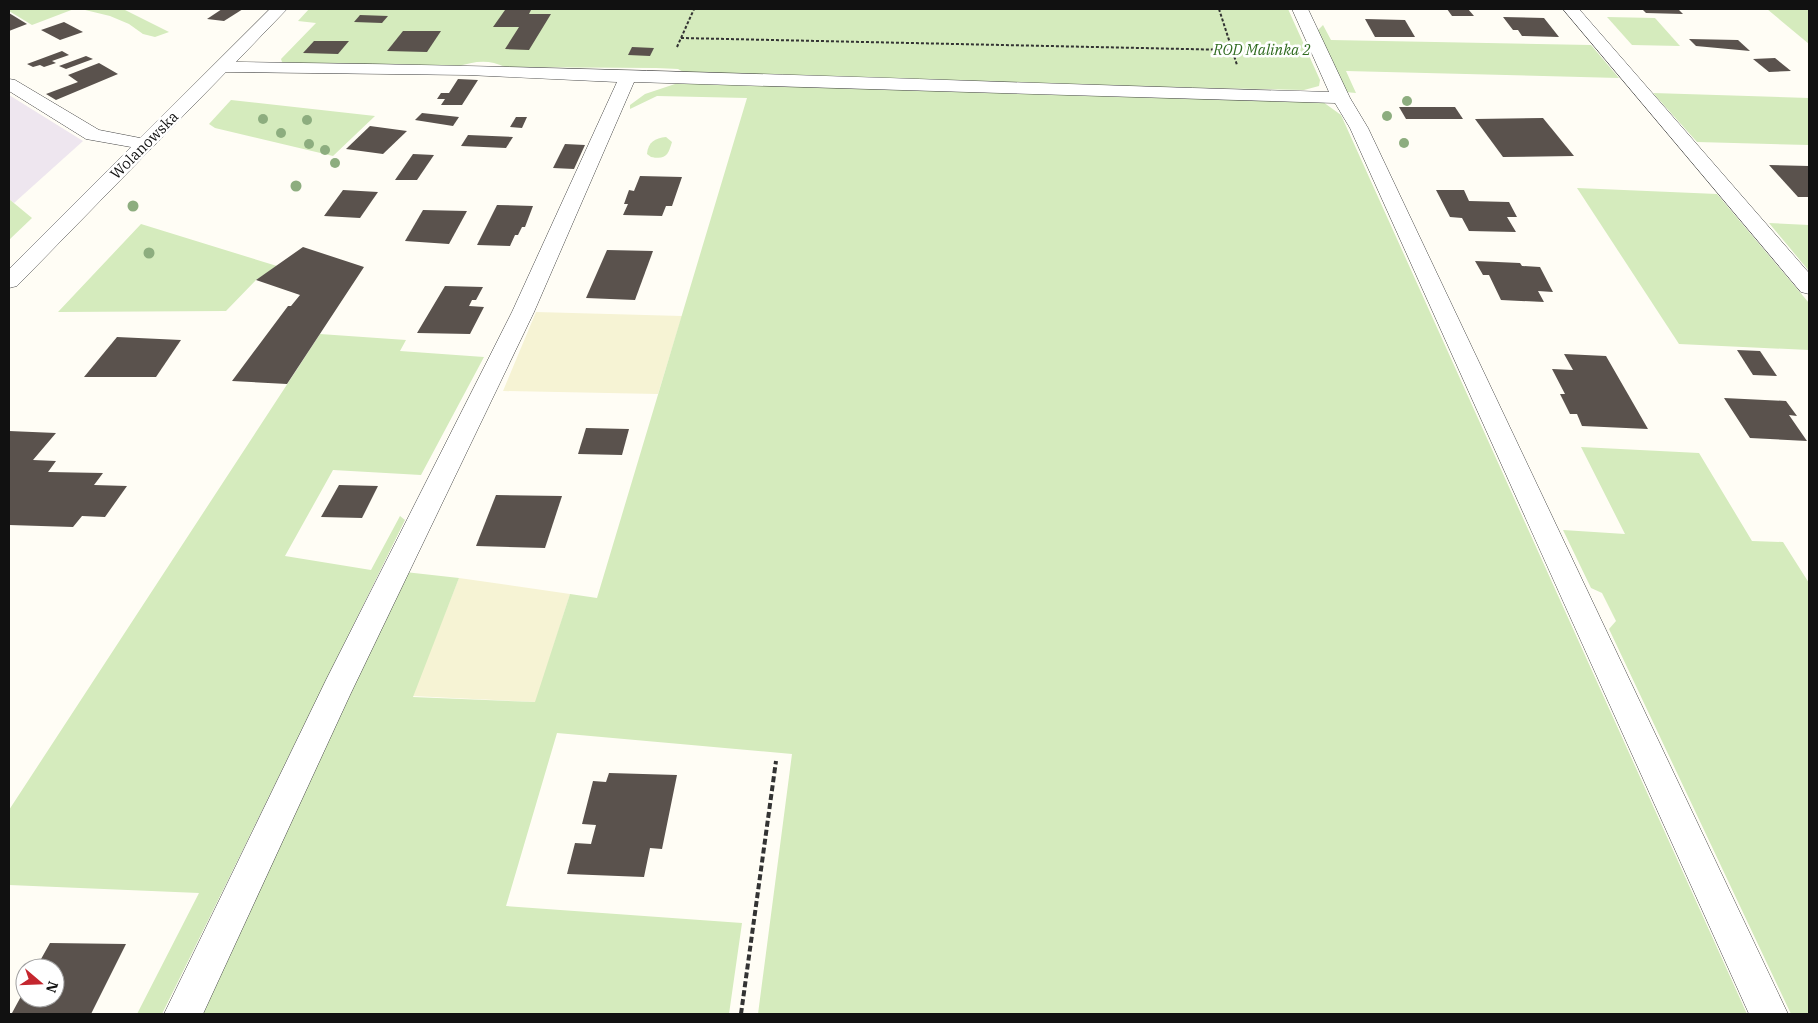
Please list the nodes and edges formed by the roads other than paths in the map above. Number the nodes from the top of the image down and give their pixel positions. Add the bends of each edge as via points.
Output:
1 (279, 9) edge
2 (1300, 9) edge
3 (1571, 9) edge
4 (221, 67) junction
5 (628, 77) junction
6 (9, 84) edge
7 (1341, 98) junction
8 (144, 144) junction
9 (9, 281) edge
10 (1809, 287) edge
11 (183, 1014) edge
12 (1768, 1014) edge

1 - 4 street, Wolanowska
2 - 7 street
3 - 10 street
4 - 5 street via 468,70
4 - 8 street, Wolanowska
5 - 7 street
5 - 11 street via 523,312 337,690
6 - 8 street via 93,135
7 - 12 street via 1363,137
8 - 9 street, Wolanowska

